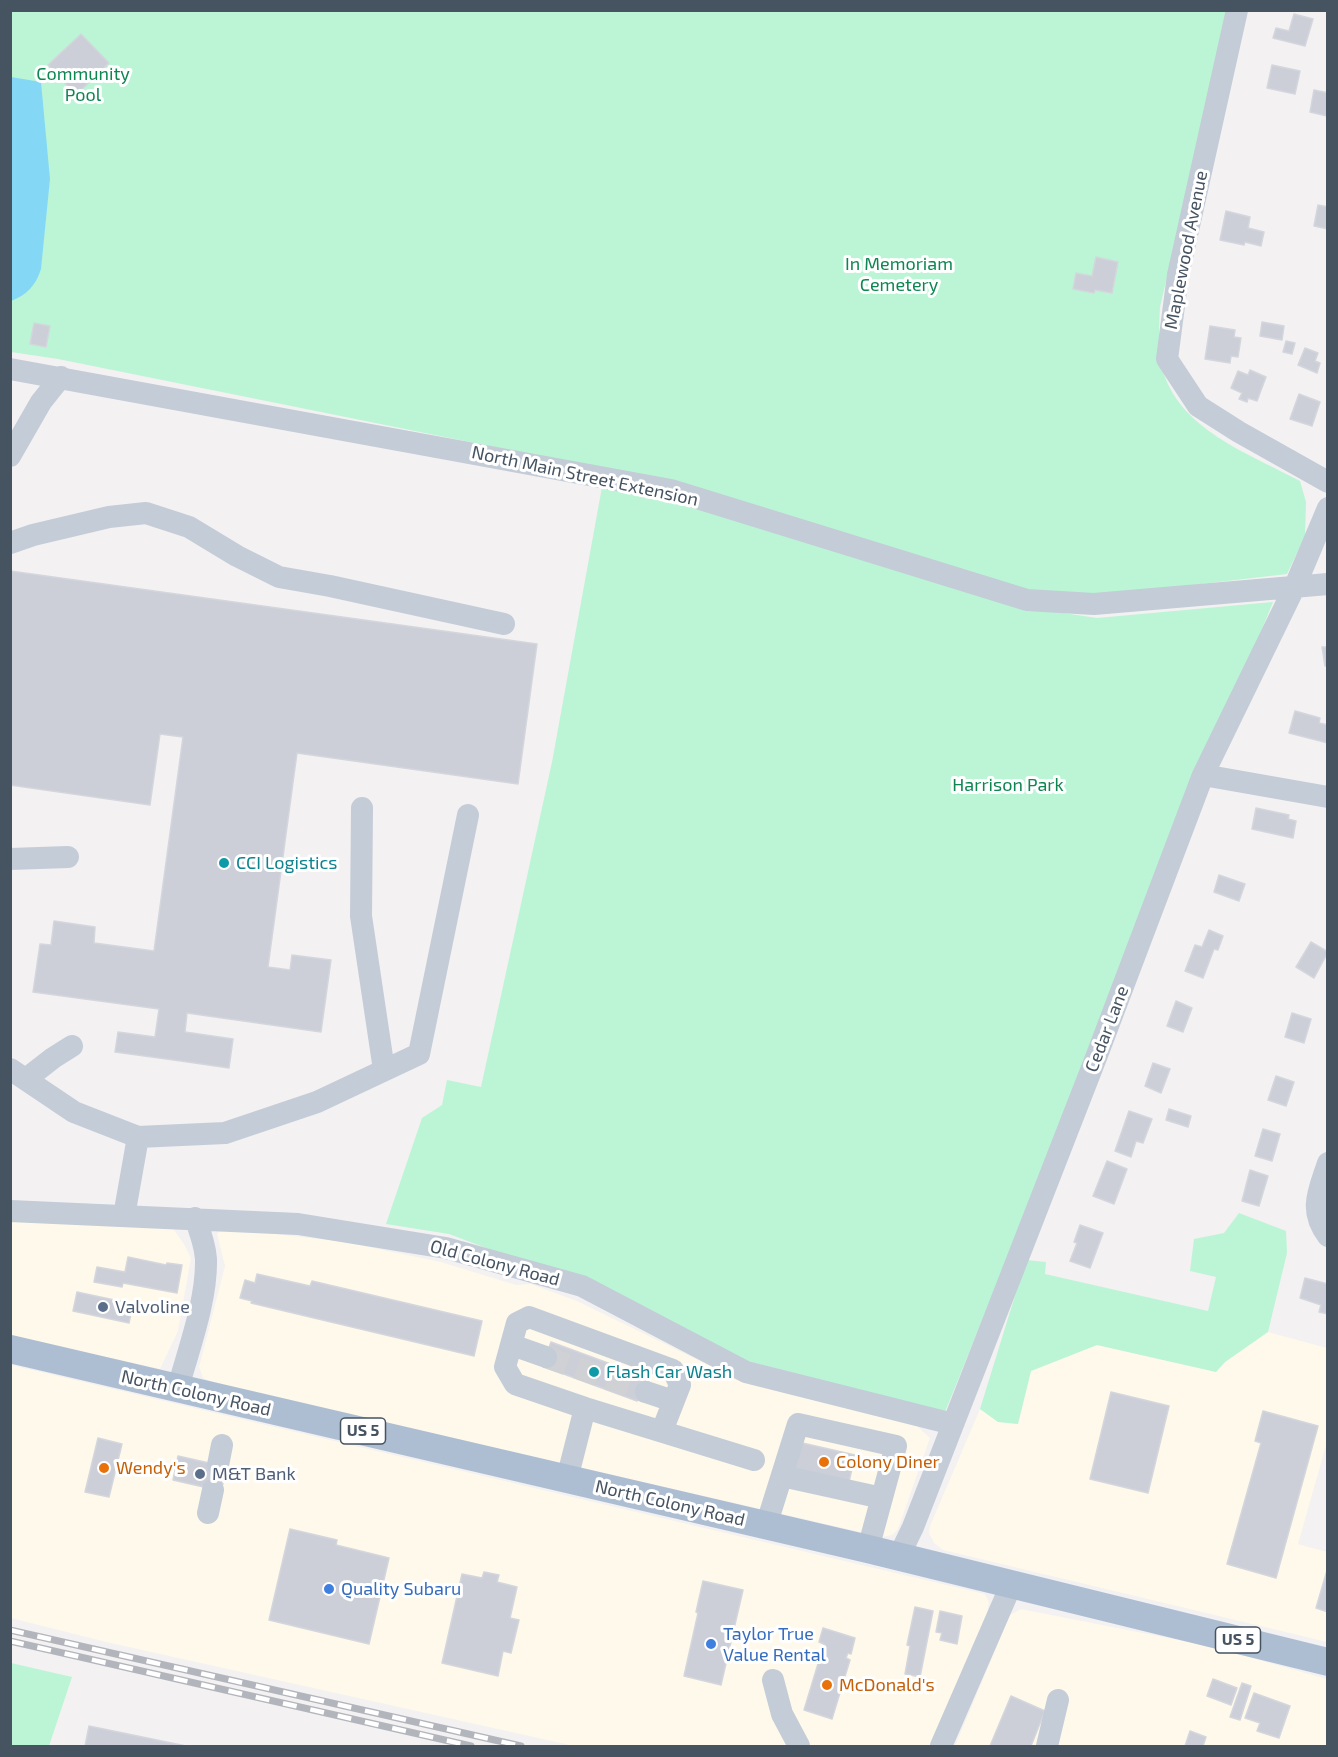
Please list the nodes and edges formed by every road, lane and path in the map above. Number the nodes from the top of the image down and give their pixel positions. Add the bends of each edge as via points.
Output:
1 (1237, 10) edge
2 (10, 369) edge
3 (61, 377) junction
4 (10, 456) edge
5 (1328, 482) edge
6 (1328, 508) edge
7 (10, 543) edge
8 (1328, 584) edge
9 (1295, 586) junction
10 (504, 624) dead end
11 (1203, 775) junction
12 (1328, 797) edge
13 (362, 808) dead end
14 (468, 815) dead end
15 (68, 857) dead end
16 (10, 859) edge
17 (72, 1046) dead end
18 (384, 1070) junction
19 (19, 1074) edge
20 (138, 1137) junction
21 (1328, 1163) edge
22 (10, 1211) edge
23 (124, 1216) junction
24 (195, 1218) junction
25 (1328, 1236) edge
26 (512, 1345) junction
27 (10, 1349) edge
28 (546, 1356) tunnel mouth
29 (178, 1388) junction
30 (646, 1392) tunnel mouth
31 (673, 1401) junction
32 (585, 1408) junction
33 (953, 1424) junction
34 (662, 1431) junction
35 (754, 1460) dead end
36 (782, 1476) junction
37 (567, 1479) junction
38 (213, 1490) dead end
39 (882, 1498) junction
40 (208, 1513) dead end
41 (766, 1526) junction
42 (868, 1549) junction
43 (899, 1556) junction
44 (1012, 1583) junction
45 (1328, 1662) edge
46 (773, 1680) dead end
47 (1058, 1700) dead end
48 (799, 1746) edge
49 (941, 1746) edge
50 (1047, 1746) edge

1 - 5 street, Maplewood Avenue via 1178,275 1167,359 1198,406
2 - 3 street, North Main Street Extension
3 - 4 street via 41,402
3 - 9 street, North Main Street Extension via 671,490 1027,600 1094,604
6 - 9 street, Cedar Lane
7 - 10 street via 109,517 146,513 189,527 279,577
8 - 9 street, North Main Street Extension
9 - 11 street, Cedar Lane
11 - 12 street
11 - 33 street, Cedar Lane
13 - 18 street via 361,916
14 - 18 street via 419,1054
15 - 16 street
17 - 19 street
18 - 20 street via 317,1102 225,1133
19 - 20 street via 74,1112
20 - 23 street
21 - 25 street via 1315,1205 1321,1228
22 - 23 street, Old Colony Road
23 - 24 street, Old Colony Road
24 - 29 street via 206,1258 203,1293
24 - 33 street, Old Colony Road via 298,1224 446,1248 582,1286 746,1372
26 - 28 street
26 - 31 street via 517,1323 529,1317 673,1370 680,1385
26 - 32 street via 505,1367 515,1384
27 - 29 main road, North Colony Road / US 5
29 - 37 main road, North Colony Road / US 5
30 - 31 street
31 - 34 street
32 - 34 street
32 - 37 street
33 - 43 street, Cedar Lane
34 - 35 street
36 - 39 street
36 - 39 street via 798,1424 896,1446
36 - 41 street
37 - 41 main road, North Colony Road / US 5
38 - 40 street
39 - 42 street
41 - 42 main road, North Colony Road / US 5
42 - 43 main road, North Colony Road / US 5
43 - 44 main road, North Colony Road / US 5
44 - 45 main road, North Colony Road / US 5
44 - 49 street
46 - 48 street via 782,1714
47 - 50 street

